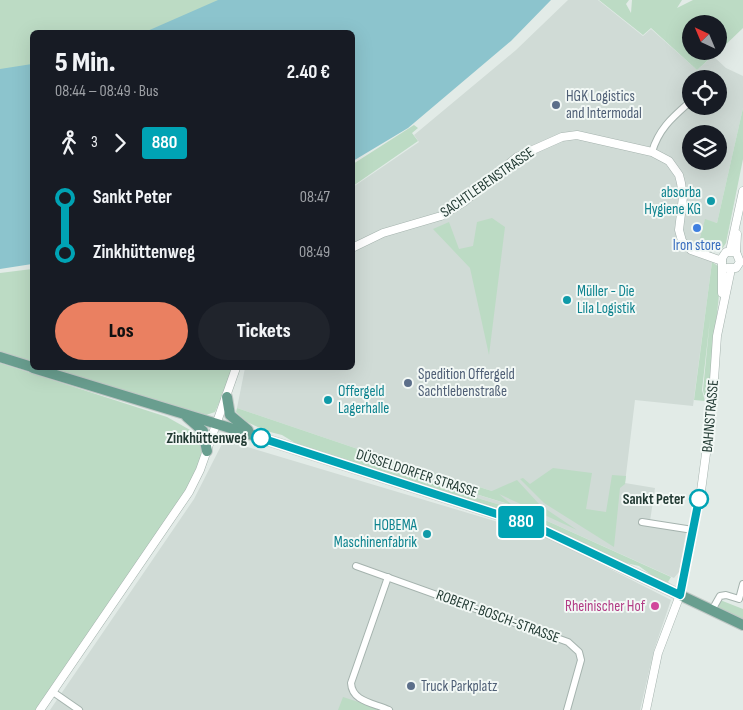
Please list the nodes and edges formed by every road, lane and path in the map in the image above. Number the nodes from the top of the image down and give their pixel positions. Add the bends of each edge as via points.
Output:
1 (682, 109) edge
2 (652, 152) junction
3 (743, 191) edge
4 (355, 247) edge
5 (733, 260) edge
6 (0, 357) edge
7 (30, 366) edge
8 (43, 370) edge
9 (235, 370) edge
10 (227, 397) junction
11 (180, 412) junction
12 (217, 424) junction
13 (259, 438) junction
14 (207, 451) junction
15 (642, 522) dead end
16 (693, 530) junction
17 (356, 566) dead end
18 (388, 577) junction
19 (743, 584) edge
20 (680, 595) junction
21 (712, 610) junction
22 (743, 625) edge
23 (53, 692) junction
24 (40, 710) edge
25 (79, 710) edge
26 (389, 710) edge
27 (566, 710) edge
28 (646, 710) edge

1 - 2 street via 664,126
2 - 4 street, SACHTLEBENSTRASSE via 580,135 562,137 517,157 464,202 442,216 383,234
2 - 5 street, SACHTLEBENSTRASSE via 669,162 679,175 683,197 680,234 688,248
3 - 5 street, BAHNSTRASSE
5 - 16 street, BAHNSTRASSE via 723,301 707,449
6 - 7 main road, DÜSSELDORFER STRASSE
8 - 11 main road, DÜSSELDORFER STRASSE
9 - 10 street
10 - 12 street
10 - 13 main road via 228,410 233,418
11 - 12 main road, DÜSSELDORFER STRASSE
11 - 14 main road via 203,431
12 - 13 main road, DÜSSELDORFER STRASSE
12 - 14 street
13 - 20 main road, DÜSSELDORFER STRASSE via 537,527
14 - 23 street via 190,492
15 - 16 street
16 - 20 street, BAHNSTRASSE
17 - 18 street, ROBERT-BOSCH-STRASSE
18 - 26 street via 351,683 353,693 362,700
18 - 27 street, ROBERT-BOSCH-STRASSE via 574,646 579,652 580,668
19 - 21 street via 739,599 720,596
20 - 21 main road, DÜSSELDORFER STRASSE
20 - 28 street, BAHNSTRASSE via 658,653
21 - 22 main road, DÜSSELDORFER STRASSE
23 - 24 street
23 - 25 street

